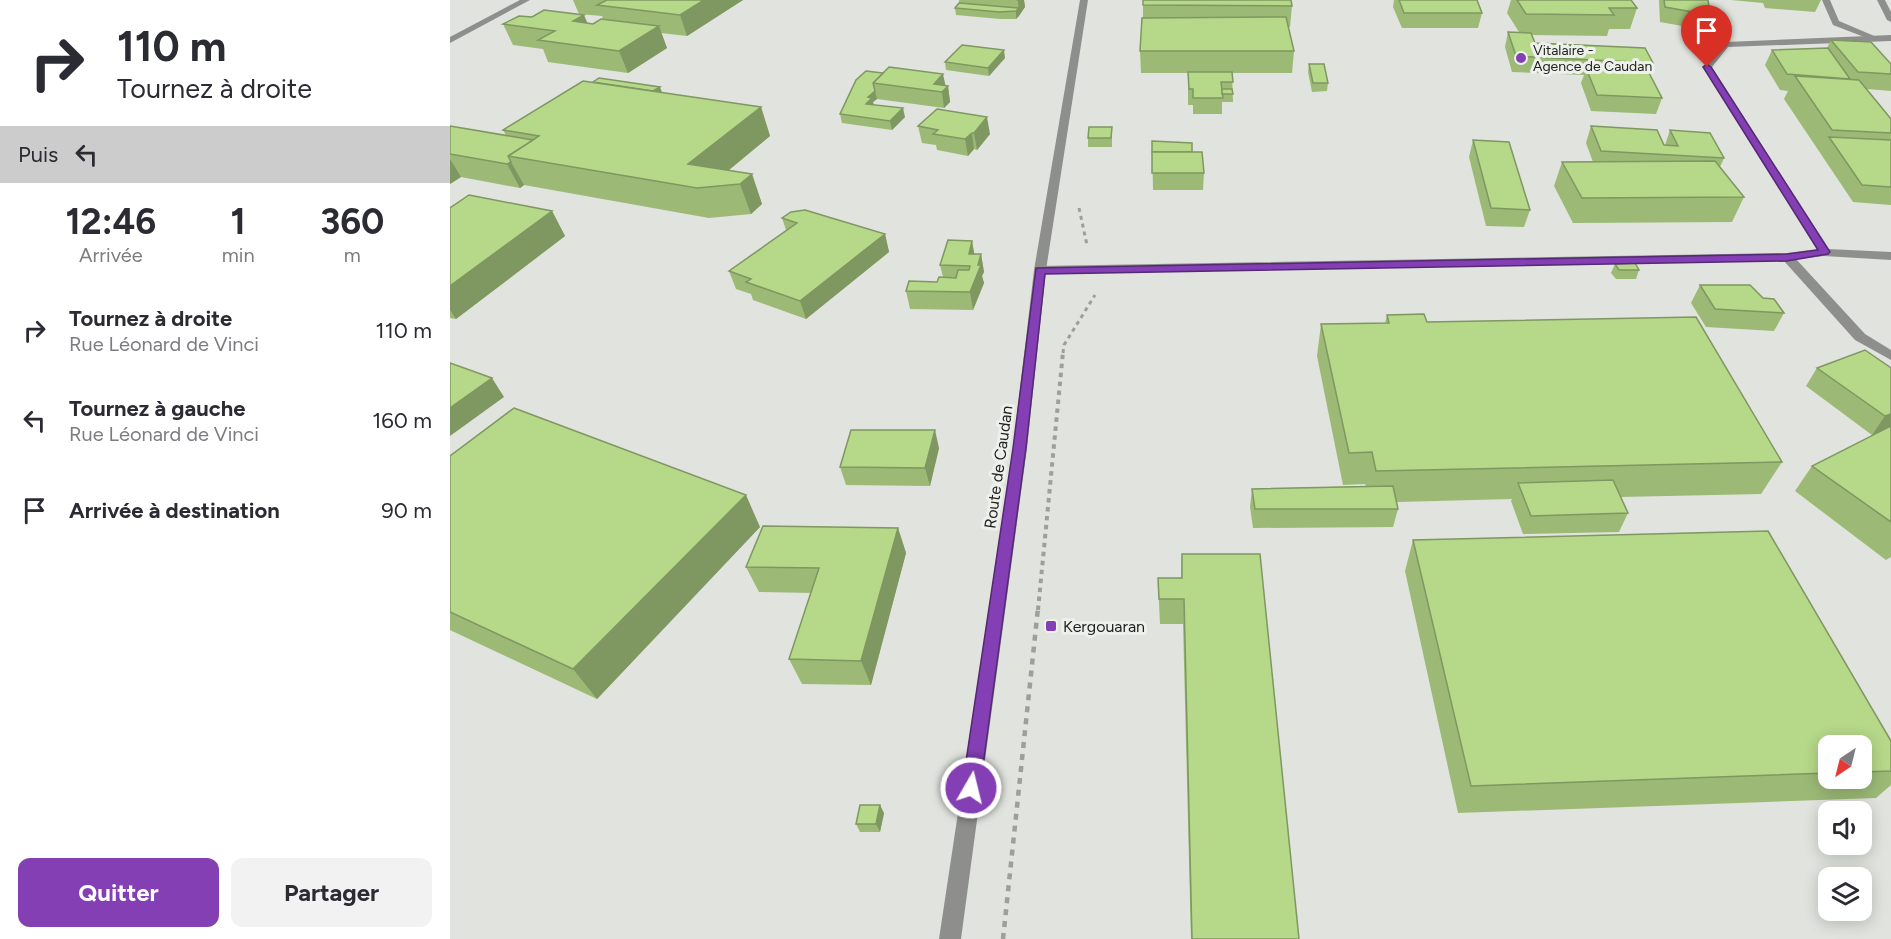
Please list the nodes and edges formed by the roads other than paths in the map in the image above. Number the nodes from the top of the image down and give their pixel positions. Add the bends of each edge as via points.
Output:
1 (526, 0) edge
2 (1084, 0) edge
3 (1826, 0) edge
4 (1881, 0) edge
5 (1891, 20) edge
6 (1891, 38) edge
7 (1875, 39) junction
8 (450, 40) edge
9 (1824, 252) junction
10 (1891, 256) edge
11 (1787, 257) junction
12 (1040, 270) junction
13 (1891, 356) edge
14 (950, 939) edge

1 - 8 street
2 - 12 street, Route de Caudan
3 - 7 street via 1836,23
4 - 5 street
6 - 7 street
7 - 9 street via 1726,45 1707,67
9 - 10 street
9 - 11 street
11 - 12 street
11 - 13 street via 1860,337
12 - 14 street, Route de Caudan via 1020,448

